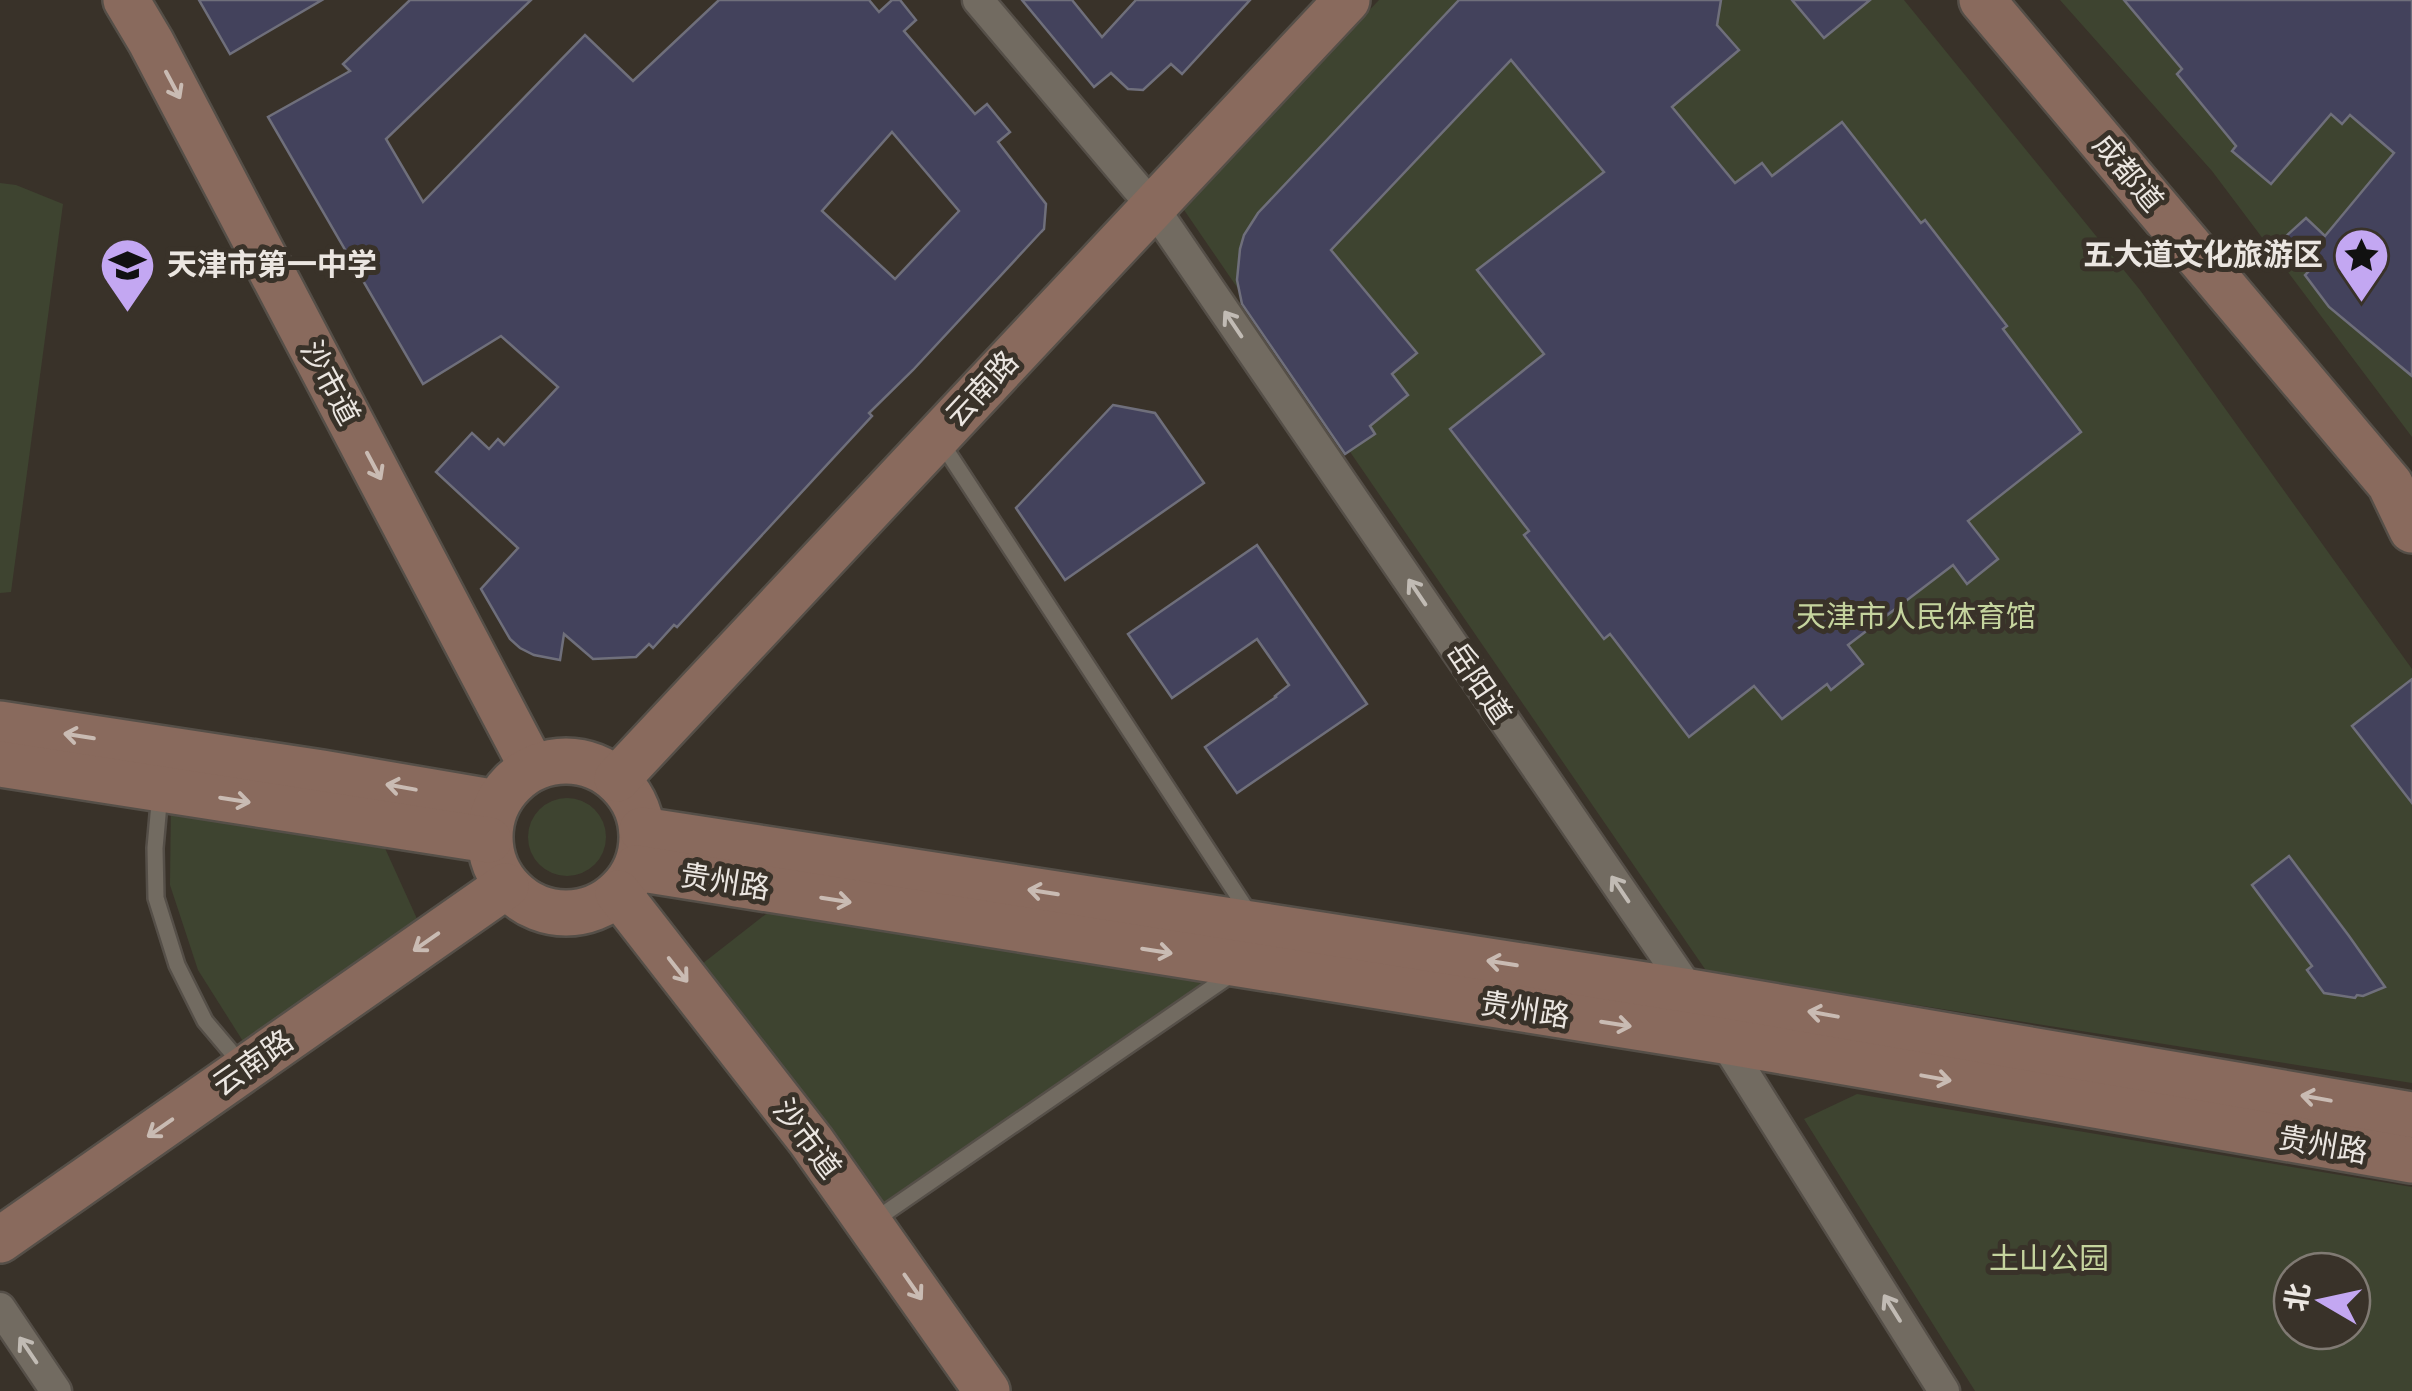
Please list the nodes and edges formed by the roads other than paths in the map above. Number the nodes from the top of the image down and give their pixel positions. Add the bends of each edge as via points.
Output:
1 (126, 0) edge
2 (978, 0) edge
3 (1348, 0) edge
4 (1982, 0) edge
5 (1153, 207) junction
6 (937, 437) junction
7 (2401, 491) edge
8 (2412, 530) edge
9 (0, 724) edge
10 (0, 764) edge
11 (532, 767) junction
12 (616, 779) junction
13 (161, 789) junction
14 (493, 821) junction
15 (632, 864) junction
16 (506, 886) junction
17 (1251, 945) junction
18 (1690, 992) junction
19 (1724, 1042) junction
20 (245, 1069) junction
21 (2412, 1115) edge
22 (2412, 1160) edge
23 (869, 1224) junction
24 (0, 1240) edge
25 (0, 1308) edge
26 (56, 1391) edge
27 (987, 1391) edge
28 (1944, 1391) edge

1 -> 11 street, 沙市道
2 - 5 street, 岳阳道
3 - 5 street, 云南路
4 - 7 street, 成都道
5 - 6 street, 云南路
18 -> 5 street, 岳阳道
6 - 12 street, 云南路
6 - 17 lane
7 - 8 street, 成都道
14 -> 9 street via 322,774
10 - 13 street
11 - 12 street via 576,761
11 - 14 street via 512,782
12 - 15 street via 638,811
13 -> 14 street
13 - 20 lane via 156,898 177,965 206,1021
14 - 16 street via 494,864
15 - 16 street via 597,907 573,914 524,902
15 - 17 street, 贵州路
15 -> 23 street, 沙市道
16 -> 20 street, 云南路
18 -> 17 street, 贵州路
17 -> 19 street, 贵州路
17 - 23 lane
18 - 19 street, 岳阳道
21 -> 18 street, 贵州路
19 -> 22 street, 贵州路
28 -> 19 street, 岳阳道
20 -> 24 street, 云南路
23 -> 27 street, 沙市道
26 -> 25 street

